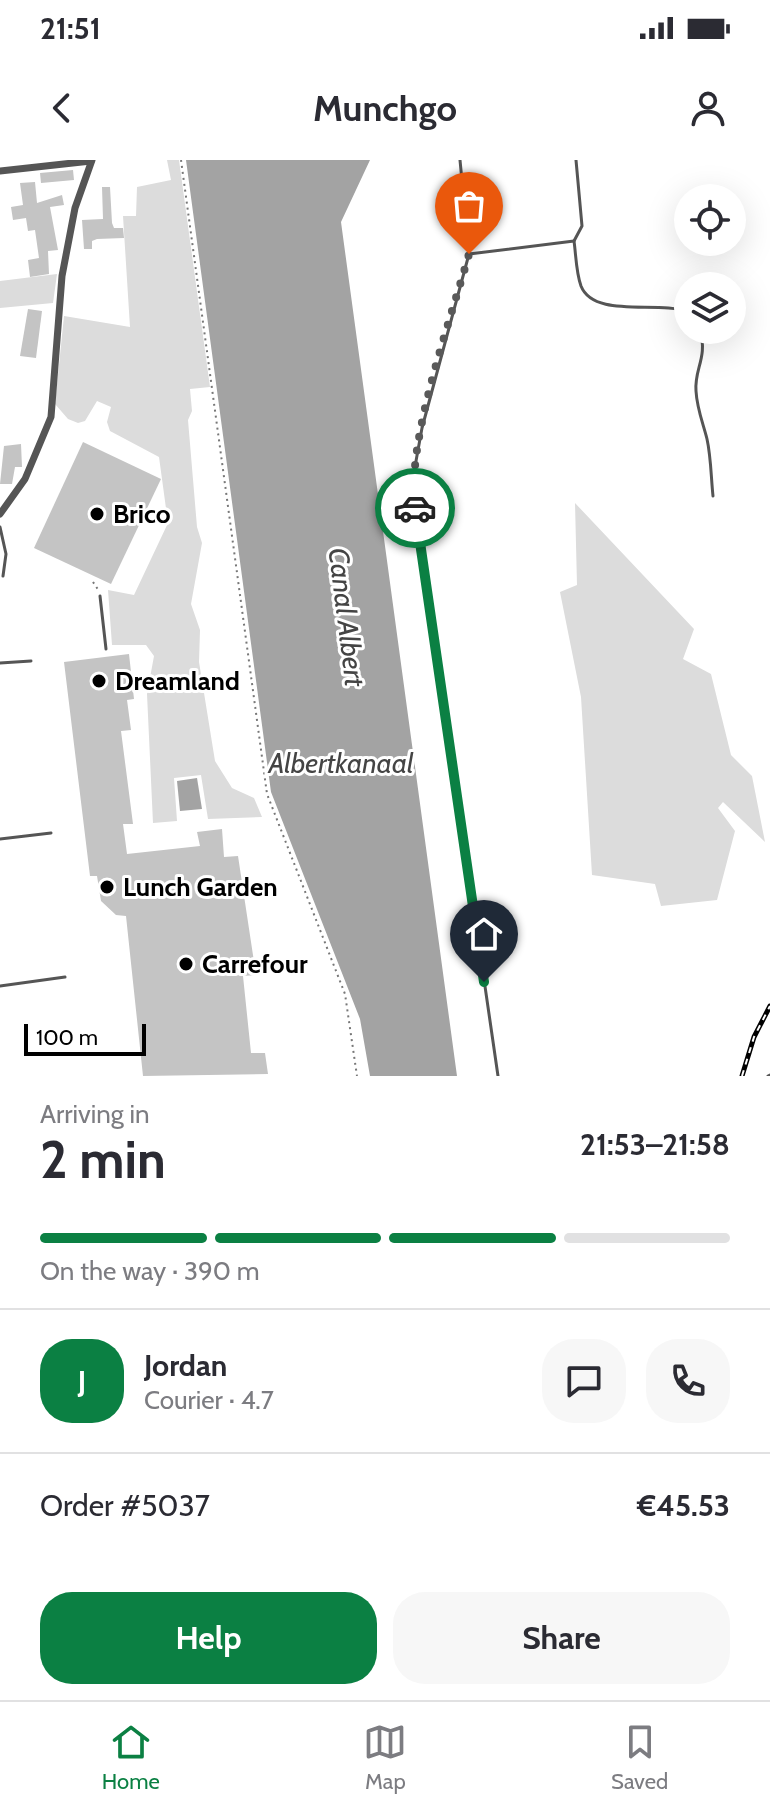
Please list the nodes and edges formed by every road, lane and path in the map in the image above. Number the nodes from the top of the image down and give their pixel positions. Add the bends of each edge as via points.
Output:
1 (181, 160) edge
2 (460, 160) edge
3 (576, 160) edge
4 (92, 161) edge
5 (0, 171) edge
6 (574, 241) junction
7 (469, 254) junction
8 (674, 307) edge
9 (704, 344) edge
10 (713, 496) dead end
11 (0, 514) edge
12 (0, 527) edge
13 (3, 576) dead end
14 (93, 582) dead end
15 (99, 594) joint
16 (106, 649) dead end
17 (31, 661) dead end
18 (0, 663) edge
19 (51, 833) dead end
20 (0, 839) edge
21 (65, 977) dead end
22 (0, 986) edge
23 (357, 1076) edge
24 (498, 1076) edge

1 - 23 path via 267,794 345,994
2 - 7 lane
3 - 6 lane via 582,226
4 - 5 street
4 - 11 street via 70,229 51,417 25,479
6 - 7 lane
6 - 8 lane via 587,296 604,305
7 - 24 lane via 412,483
9 - 10 lane via 695,386
12 - 13 lane via 6,554
14 - 15 path
15 - 16 lane
17 - 18 lane
19 - 20 lane
21 - 22 lane

